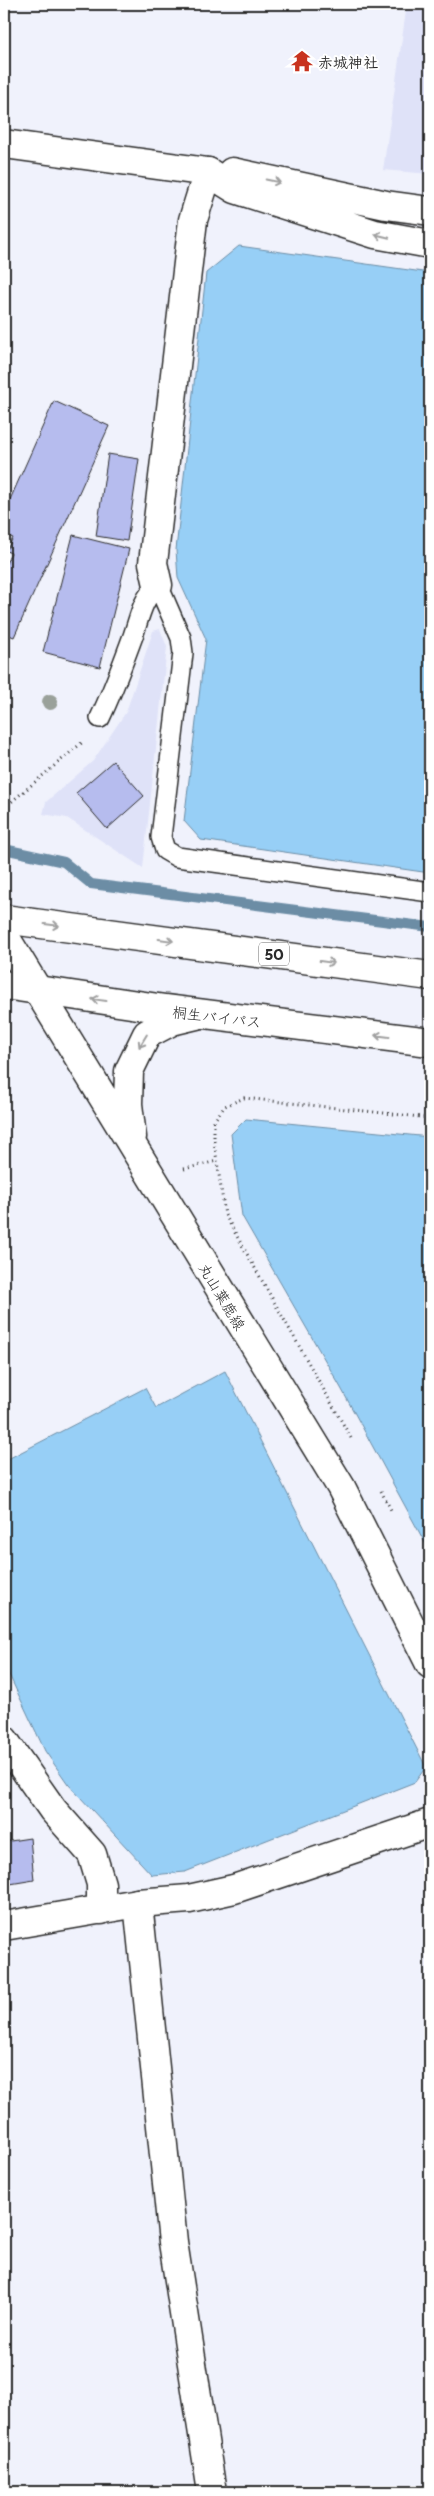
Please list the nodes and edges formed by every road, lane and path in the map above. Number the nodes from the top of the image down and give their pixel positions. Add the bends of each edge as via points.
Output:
1 (4, 144) edge
2 (208, 172) junction
3 (430, 211) edge
4 (430, 244) edge
5 (158, 585) junction
6 (100, 718) joint
7 (4, 808) edge
8 (430, 892) edge
9 (4, 919) edge
10 (4, 935) edge
11 (430, 976) edge
12 (4, 985) edge
13 (40, 991) junction
14 (201, 1014) junction
15 (430, 1042) edge
16 (430, 1118) edge
17 (132, 1145) junction
18 (217, 1161) junction
19 (182, 1170) dead end
20 (354, 1443) dead end
21 (378, 1486) dead end
22 (391, 1512) dead end
23 (430, 1664) edge
24 (4, 1740) edge
25 (430, 1823) edge
26 (138, 1903) junction
27 (101, 1910) junction
28 (4, 1926) edge
29 (212, 2492) edge

1 - 2 main road
2 -> 3 main road via 235,172 386,206
4 -> 2 main road via 375,234 235,189
2 - 5 main road via 193,220 153,563
5 - 6 lane via 141,608 134,634
5 - 8 lane via 181,638 183,653 162,838 165,850 177,857
6 - 7 path via 87,739
9 -> 11 main road, 50
10 - 13 main road, 丸山葉鹿線
12 - 13 main road, 桐生バイパス
14 -> 13 main road, 桐生バイパス
13 - 17 main road, 丸山葉鹿線
15 -> 14 main road, 桐生バイパス
14 -> 17 main road via 172,1020 147,1034 135,1056 128,1088
16 - 18 path via 244,1098 225,1106 214,1121
17 - 23 main road, 丸山葉鹿線 via 341,1487
18 - 19 path
18 - 20 path via 225,1215
21 - 22 path
24 - 27 main road via 53,1810 92,1854 101,1884
25 - 26 main road via 234,1889 189,1899
26 - 27 main road
26 - 29 main road via 173,2242
27 - 28 main road

